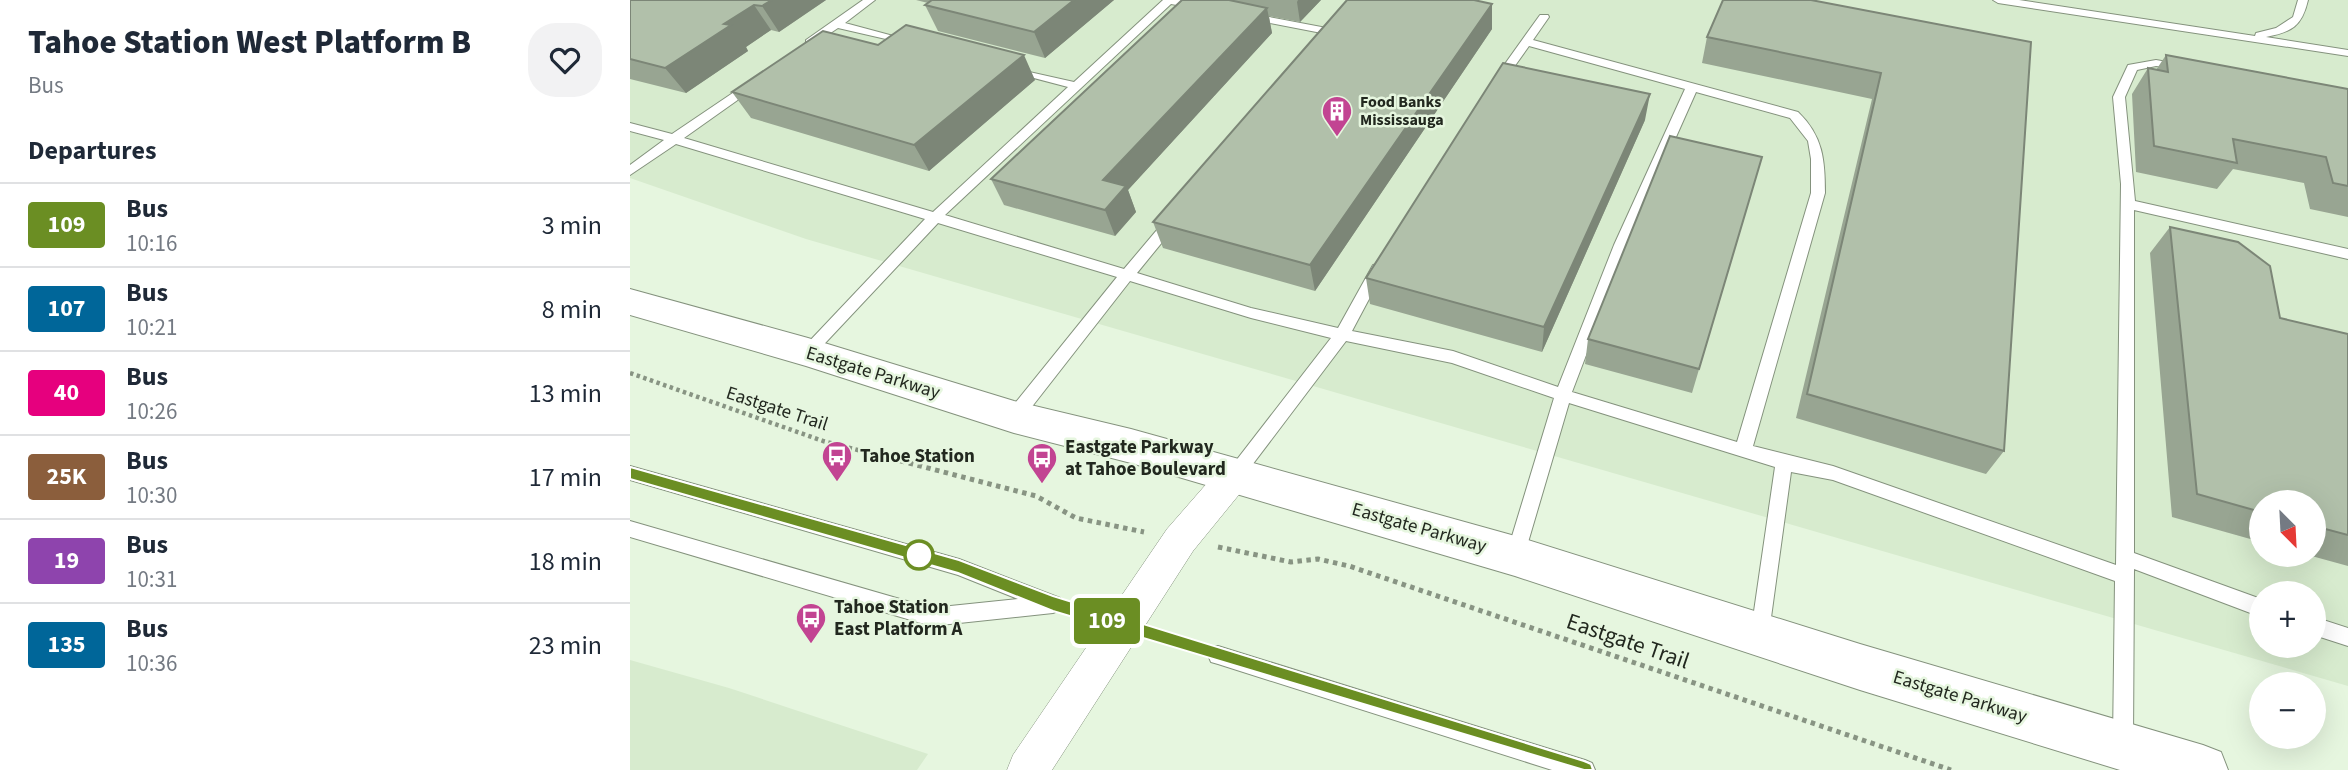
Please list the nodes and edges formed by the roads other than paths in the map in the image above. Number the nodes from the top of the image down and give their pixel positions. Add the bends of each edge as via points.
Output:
1 (870, 0) edge
2 (1998, 0) edge
3 (2303, 0) edge
4 (1210, 8) edge
5 (1237, 13) edge
6 (1544, 17) dead end
7 (836, 24) junction
8 (1331, 33) edge
9 (2250, 37) junction
10 (1527, 42) junction
11 (916, 44) edge
12 (803, 47) edge
13 (2348, 53) edge
14 (996, 65) edge
15 (2197, 70) edge
16 (759, 79) edge
17 (1077, 86) junction
18 (1692, 87) junction
19 (1492, 90) edge
20 (630, 127) edge
21 (674, 139) junction
22 (630, 171) edge
23 (2128, 204) junction
24 (1180, 211) edge
25 (935, 217) junction
26 (2348, 254) edge
27 (1385, 258) edge
28 (1127, 275) junction
29 (630, 302) edge
30 (1342, 335) junction
31 (808, 352) junction
32 (1563, 395) junction
33 (1014, 416) junction
34 (1743, 451) junction
35 (1784, 463) junction
36 (630, 473) edge
37 (1234, 476) junction
38 (630, 529) edge
39 (1515, 556) junction
40 (2124, 567) junction
41 (2249, 604) edge
42 (2326, 630) edge
43 (1759, 636) junction
44 (2348, 637) edge
45 (1218, 655) dead end
46 (2123, 746) junction
47 (1028, 770) edge
48 (1585, 770) edge
49 (2203, 770) edge

1 - 7 lane
2 - 9 lane
3 - 9 lane via 2298,19 2280,31
4 - 17 lane via 1170,0
5 - 8 lane
6 - 10 lane
7 - 11 lane
7 - 12 lane
9 - 13 lane
10 - 18 lane
10 - 19 lane
14 - 17 lane
15 - 23 lane via 2156,63 2132,67 2119,97
16 - 21 lane
17 - 25 lane
18 - 32 lane via 1621,245
18 - 34 lane via 1794,115 1810,129 1819,154 1818,193
20 - 21 lane
21 - 22 lane
21 - 25 lane
23 - 26 lane
23 - 40 lane
24 - 28 lane
25 - 28 lane
25 - 31 lane
27 - 30 lane
28 - 30 lane
28 - 33 lane
29 - 31 main road, Eastgate Parkway
30 - 32 lane via 1452,357
30 - 37 lane
31 - 33 main road, Eastgate Parkway
32 - 34 lane
32 - 39 lane
33 - 37 main road, Eastgate Parkway
34 - 35 lane
35 - 40 lane via 1833,473
35 - 43 lane
36 - 38 lane via 959,567 1053,604 931,617
37 - 39 main road, Eastgate Parkway
37 - 47 street via 1180,540
39 - 43 main road, Eastgate Parkway
40 - 41 lane
40 - 46 lane
42 - 44 lane
43 - 46 main road, Eastgate Parkway
45 - 48 lane
46 - 49 main road, Eastgate Parkway

